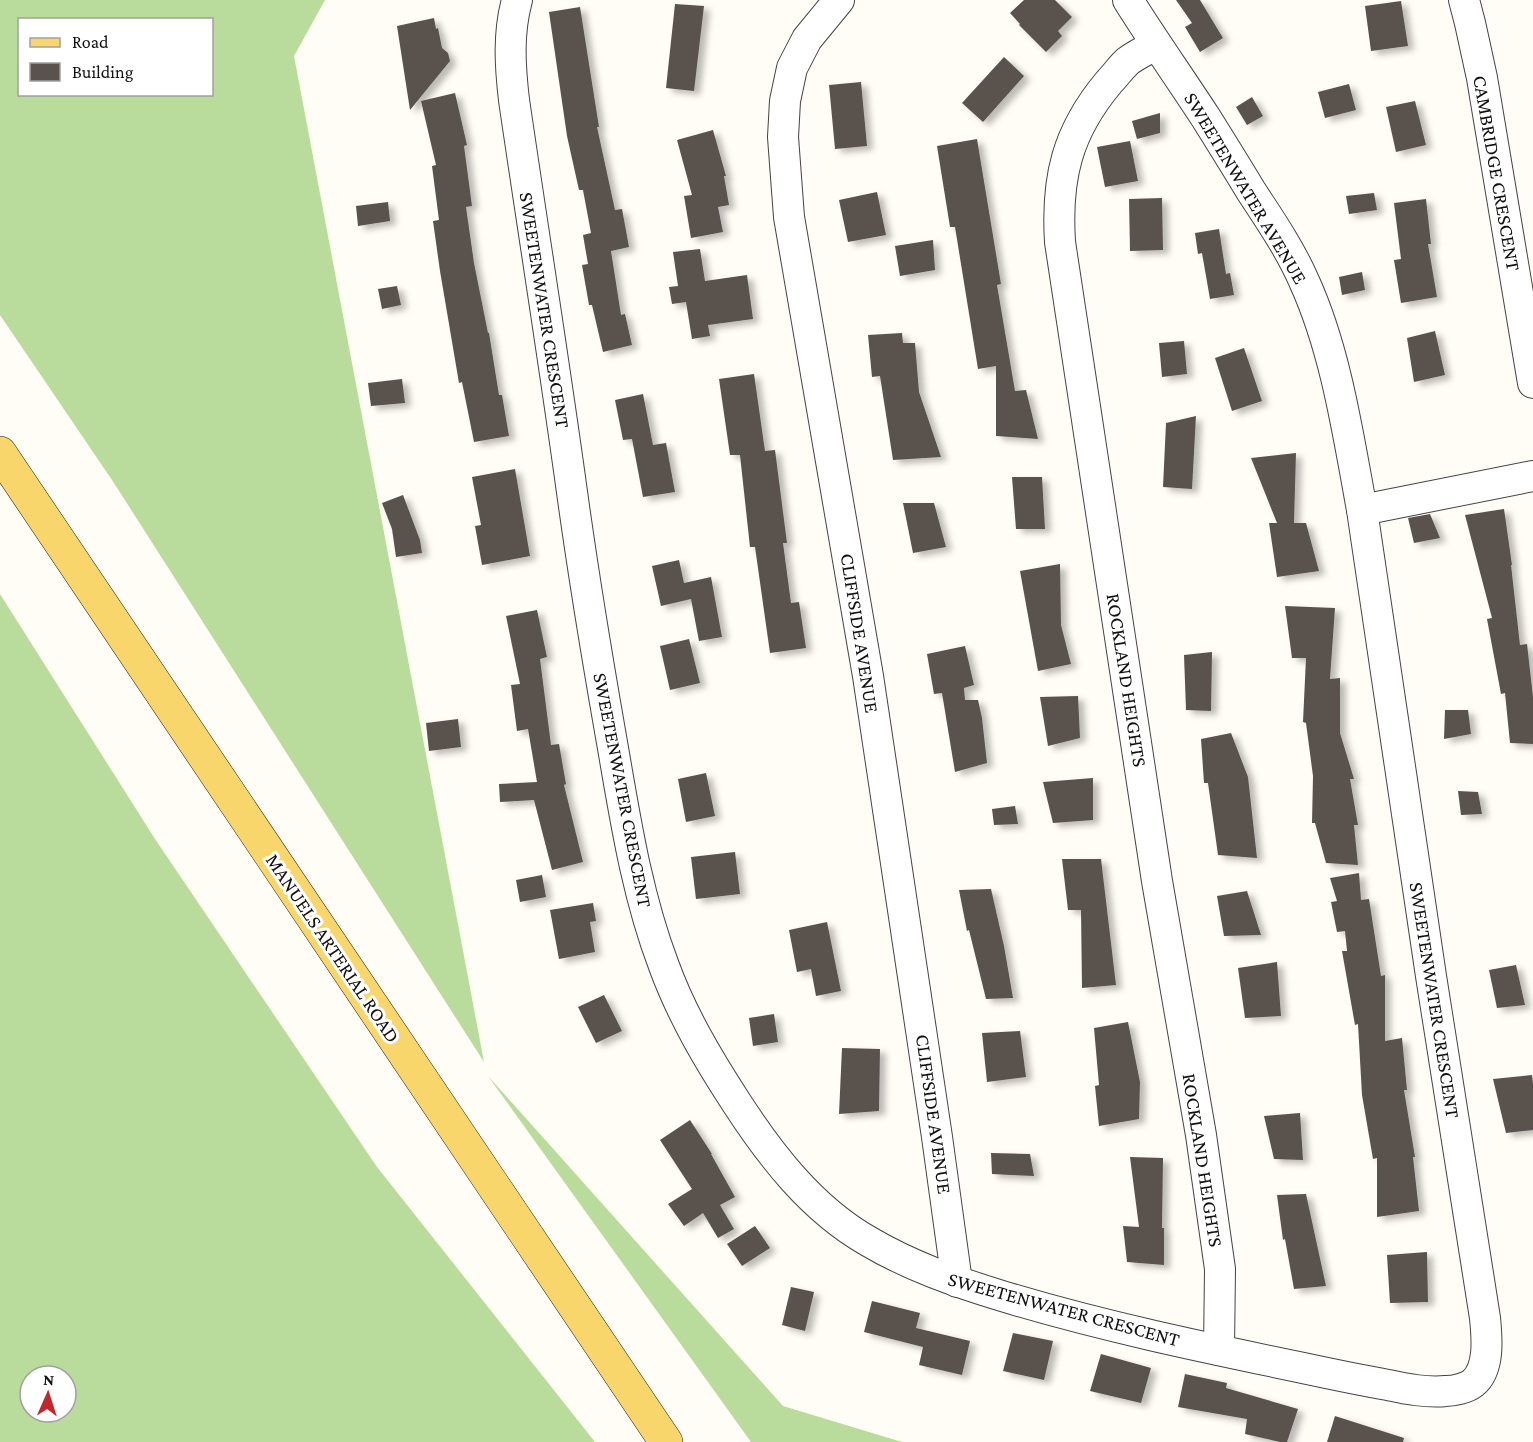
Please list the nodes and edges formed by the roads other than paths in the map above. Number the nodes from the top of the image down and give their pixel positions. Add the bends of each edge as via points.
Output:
1 (517, 0) edge
2 (839, 0) edge
3 (1128, 0) edge
4 (1464, 0) edge
5 (1156, 44) junction
6 (1533, 383) edge
7 (0, 453) edge
8 (1533, 476) edge
9 (1362, 510) junction
10 (1376, 601) joint
11 (957, 1282) junction
12 (1219, 1350) junction
13 (666, 1442) edge

1 - 11 street, SWEETENWATER CRESCENT via 510,40 514,100 586,592 637,878 661,959 706,1056 762,1140 811,1198 862,1238
2 - 11 street, CLIFFSIDE AVENUE via 807,39 792,68 783,137 789,218 866,666
3 - 5 street, SWEETENWATER AVENUE
4 - 6 street, CAMBRIDGE CRESCENT via 1482,78
5 - 9 street, SWEETENWATER AVENUE via 1290,252 1304,281 1329,351
5 - 12 street, ROCKLAND HEIGHTS via 1127,62 1096,97 1080,124 1067,156 1058,212 1156,869 1203,1146 1220,1269
7 - 13 main road, MANUELS ARTERIAL ROAD
8 - 9 street
9 - 10 street, SWEETENWATER AVENUE
10 - 12 street, SWEETENWATER CRESCENT via 1485,1318 1485,1356 1479,1377 1472,1384 1446,1391 1412,1390
11 - 12 street, SWEETENWATER CRESCENT via 1129,1330

